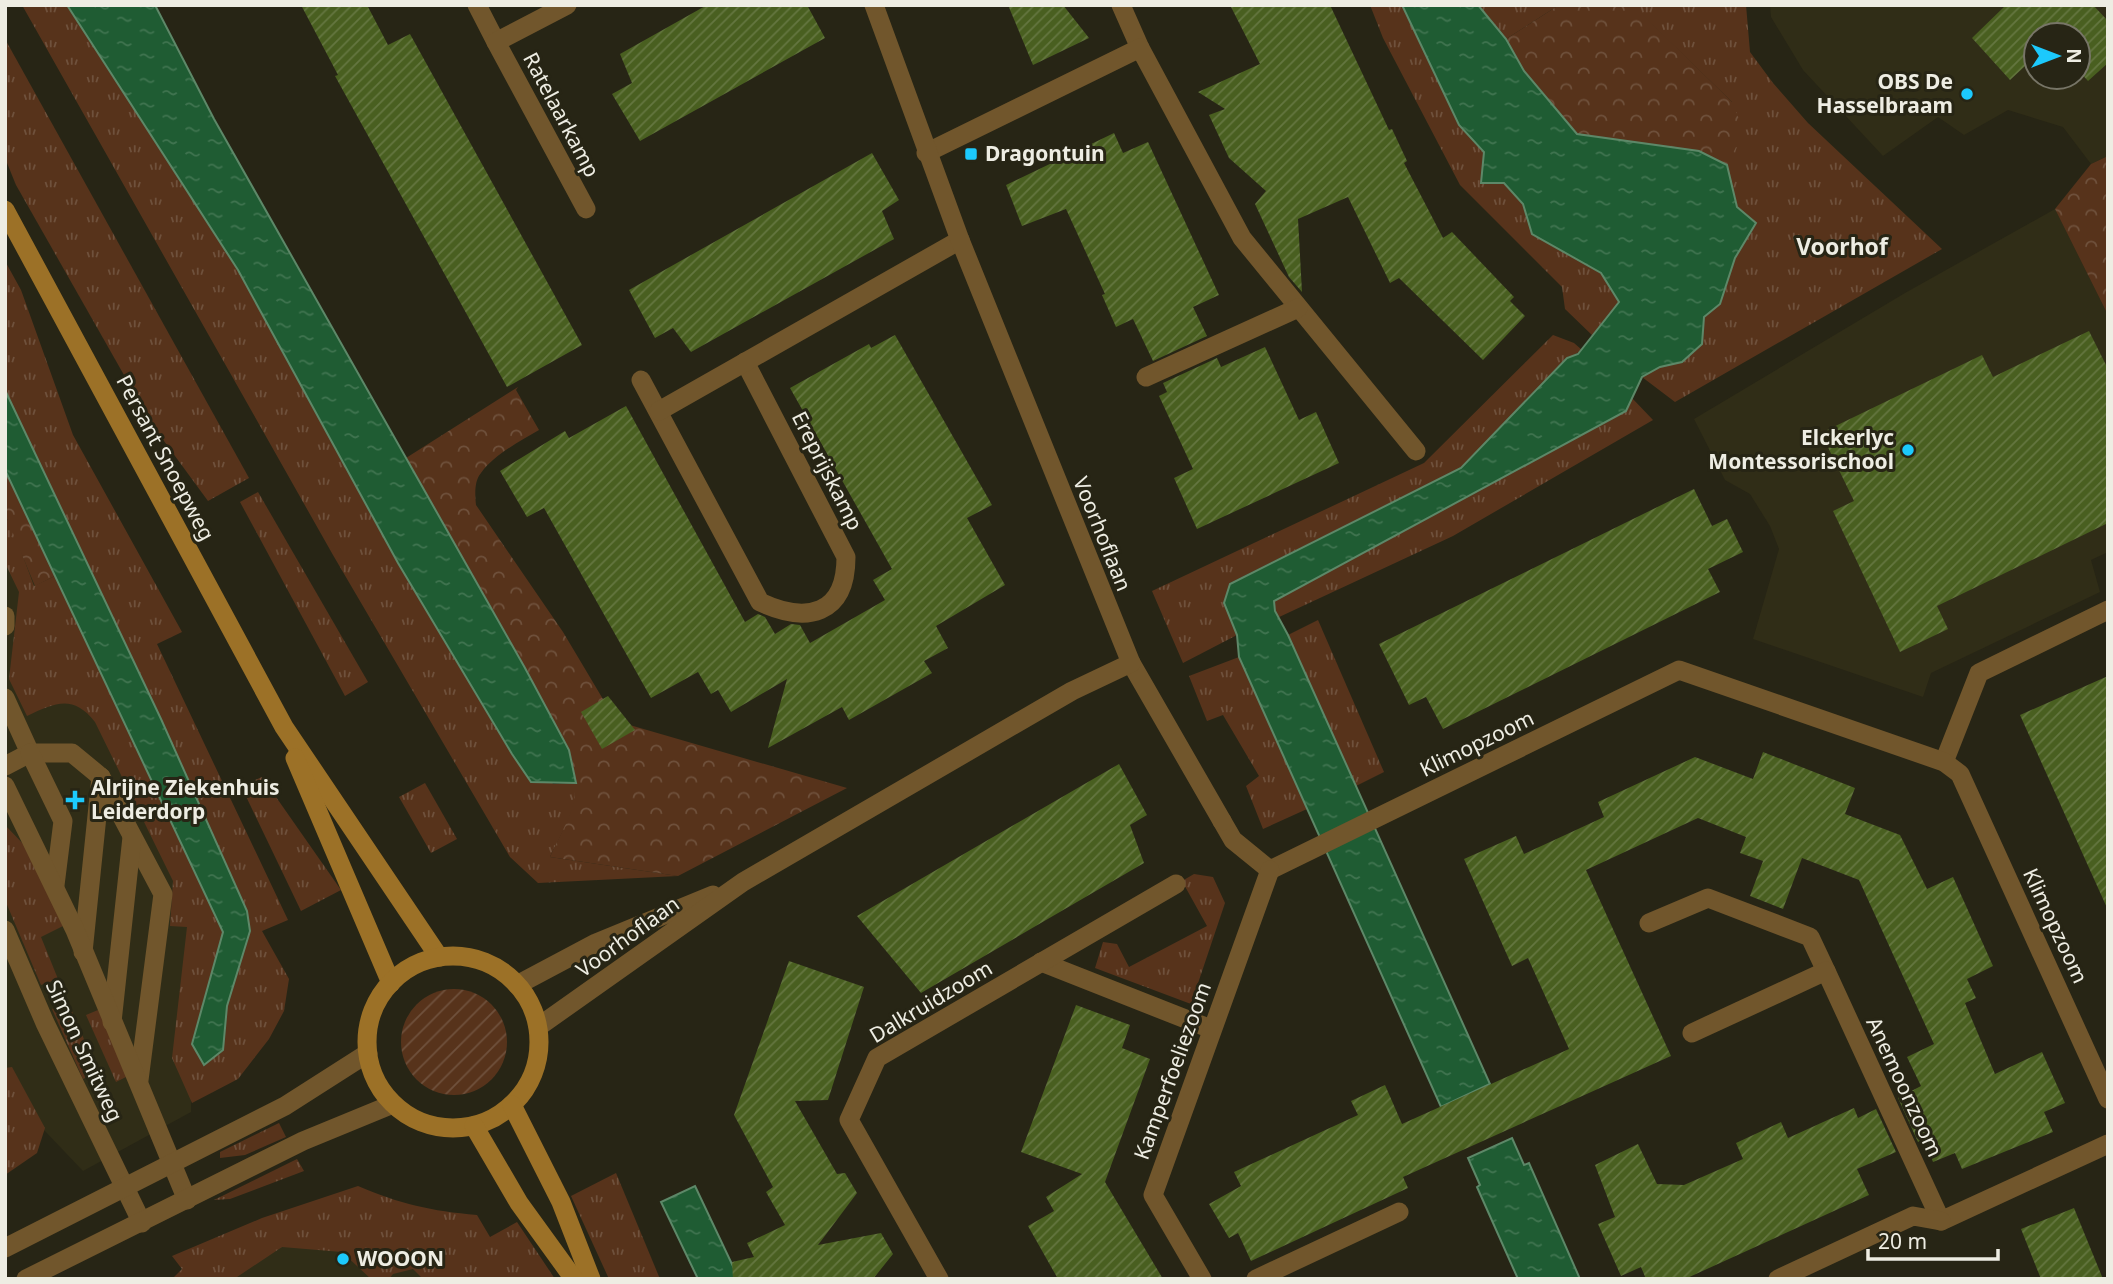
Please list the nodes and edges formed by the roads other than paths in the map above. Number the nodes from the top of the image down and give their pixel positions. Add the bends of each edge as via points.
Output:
1 (477, 5) edge
2 (567, 5) edge
3 (874, 5) edge
4 (1121, 5) edge
5 (496, 43) junction
6 (1140, 48) junction
7 (926, 153) junction
8 (586, 209) dead end
9 (5, 210) edge
10 (960, 240) junction
11 (1298, 308) junction
12 (745, 362) junction
13 (1146, 377) dead end
14 (641, 380) dead end
15 (659, 411) junction
16 (1416, 451) dead end
17 (2108, 610) edge
18 (5, 617) edge
19 (5, 626) edge
20 (1131, 663) junction
21 (5, 698) edge
22 (284, 727) junction
23 (30, 753) junction
24 (1944, 762) junction
25 (5, 766) edge
26 (101, 777) junction
27 (5, 786) edge
28 (5, 808) edge
29 (24, 823) junction
30 (132, 837) junction
31 (1270, 870) junction
32 (743, 882) junction
33 (55, 884) junction
34 (1176, 884) dead end
35 (1649, 923) dead end
36 (5, 930) edge
37 (83, 952) junction
38 (439, 957) junction
39 (1041, 962) junction
40 (1826, 971) junction
41 (391, 982) junction
42 (517, 985) junction
43 (112, 1022) junction
44 (538, 1027) junction
45 (1212, 1029) junction
46 (1692, 1033) dead end
47 (368, 1053) junction
48 (2103, 1075) edge
49 (139, 1080) junction
50 (2108, 1099) edge
51 (393, 1104) junction
52 (512, 1105) junction
53 (474, 1126) junction
54 (2108, 1144) edge
55 (172, 1164) junction
56 (125, 1189) junction
57 (187, 1200) junction
58 (1399, 1212) dead end
59 (1941, 1221) junction
60 (142, 1223) junction
61 (5, 1248) edge
62 (26, 1279) edge
63 (574, 1279) edge
64 (591, 1279) edge
65 (939, 1279) edge
66 (1202, 1279) edge
67 (1256, 1279) edge
68 (1778, 1279) edge

1 - 5 street, Ratelaarkamp
2 - 5 street, Ratelaarkamp
3 - 7 street, Voorhoflaan
4 - 6 street
5 - 8 street, Ratelaarkamp
6 - 7 street
6 - 11 street via 1242,238
7 - 10 street, Voorhoflaan
9 - 22 main road, Persant Snoepweg
10 - 12 street
10 - 20 street, Voorhoflaan
11 - 13 street
11 - 16 street
12 - 15 street
12 - 15 street, Ereprijskamp via 846,557 842,593 833,603 800,614 760,602
14 - 15 street, Ereprijskamp
17 - 24 street via 1979,673
18 - 19 street
20 - 31 street via 1233,840
20 - 32 street, Voorhoflaan via 1072,691
21 - 23 street, Simon Smitweg
22 - 38 main road, Persant Snoepweg
22 - 41 main road, Persant Snoepweg
23 - 25 street
23 - 26 street, Simon Smitweg via 72,753
23 - 33 street, Simon Smitweg via 63,821
24 - 31 street, Klimopzoom via 1679,670
24 - 48 street, Klimopzoom via 1960,774
26 - 30 street, Simon Smitweg
26 - 37 street, Simon Smitweg
27 - 29 street, Simon Smitweg
28 - 29 street, Simon Smitweg
29 - 33 street, Simon Smitweg
30 - 43 street, Simon Smitweg
30 - 49 street, Simon Smitweg via 163,894
31 - 45 street, Kamperfoeliezoom
32 - 42 street, Voorhoflaan via 597,943
32 - 44 street, Voorhoflaan
33 - 37 street, Simon Smitweg
34 - 39 street, Dalkruidzoom
35 - 40 street, Anemoonzoom via 1708,898 1810,937
36 - 56 street, Simon Smitweg
37 - 43 street, Simon Smitweg
38 - 41 main road via 406,970
38 - 42 main road via 490,964
39 - 45 street
39 - 65 street, Dalkruidzoom via 877,1058 849,1120
40 - 46 street
40 - 59 street, Anemoonzoom
41 - 47 main road via 372,1014
42 - 44 main road
43 - 49 street, Simon Smitweg
44 - 52 main road via 535,1069
45 - 66 street, Kamperfoeliezoom via 1153,1195
47 - 51 main road via 372,1072
47 - 55 street via 313,1090
48 - 50 street, Klimopzoom
49 - 55 street, Simon Smitweg
51 - 53 main road via 414,1119 439,1127
51 - 57 street via 303,1141
52 - 53 main road
52 - 64 main road via 561,1202
53 - 63 main road via 519,1203
54 - 59 street
55 - 56 street
55 - 57 street, Simon Smitweg
56 - 60 street, Simon Smitweg
56 - 61 street
57 - 60 street
58 - 67 street
59 - 68 street via 1913,1216
60 - 62 street

